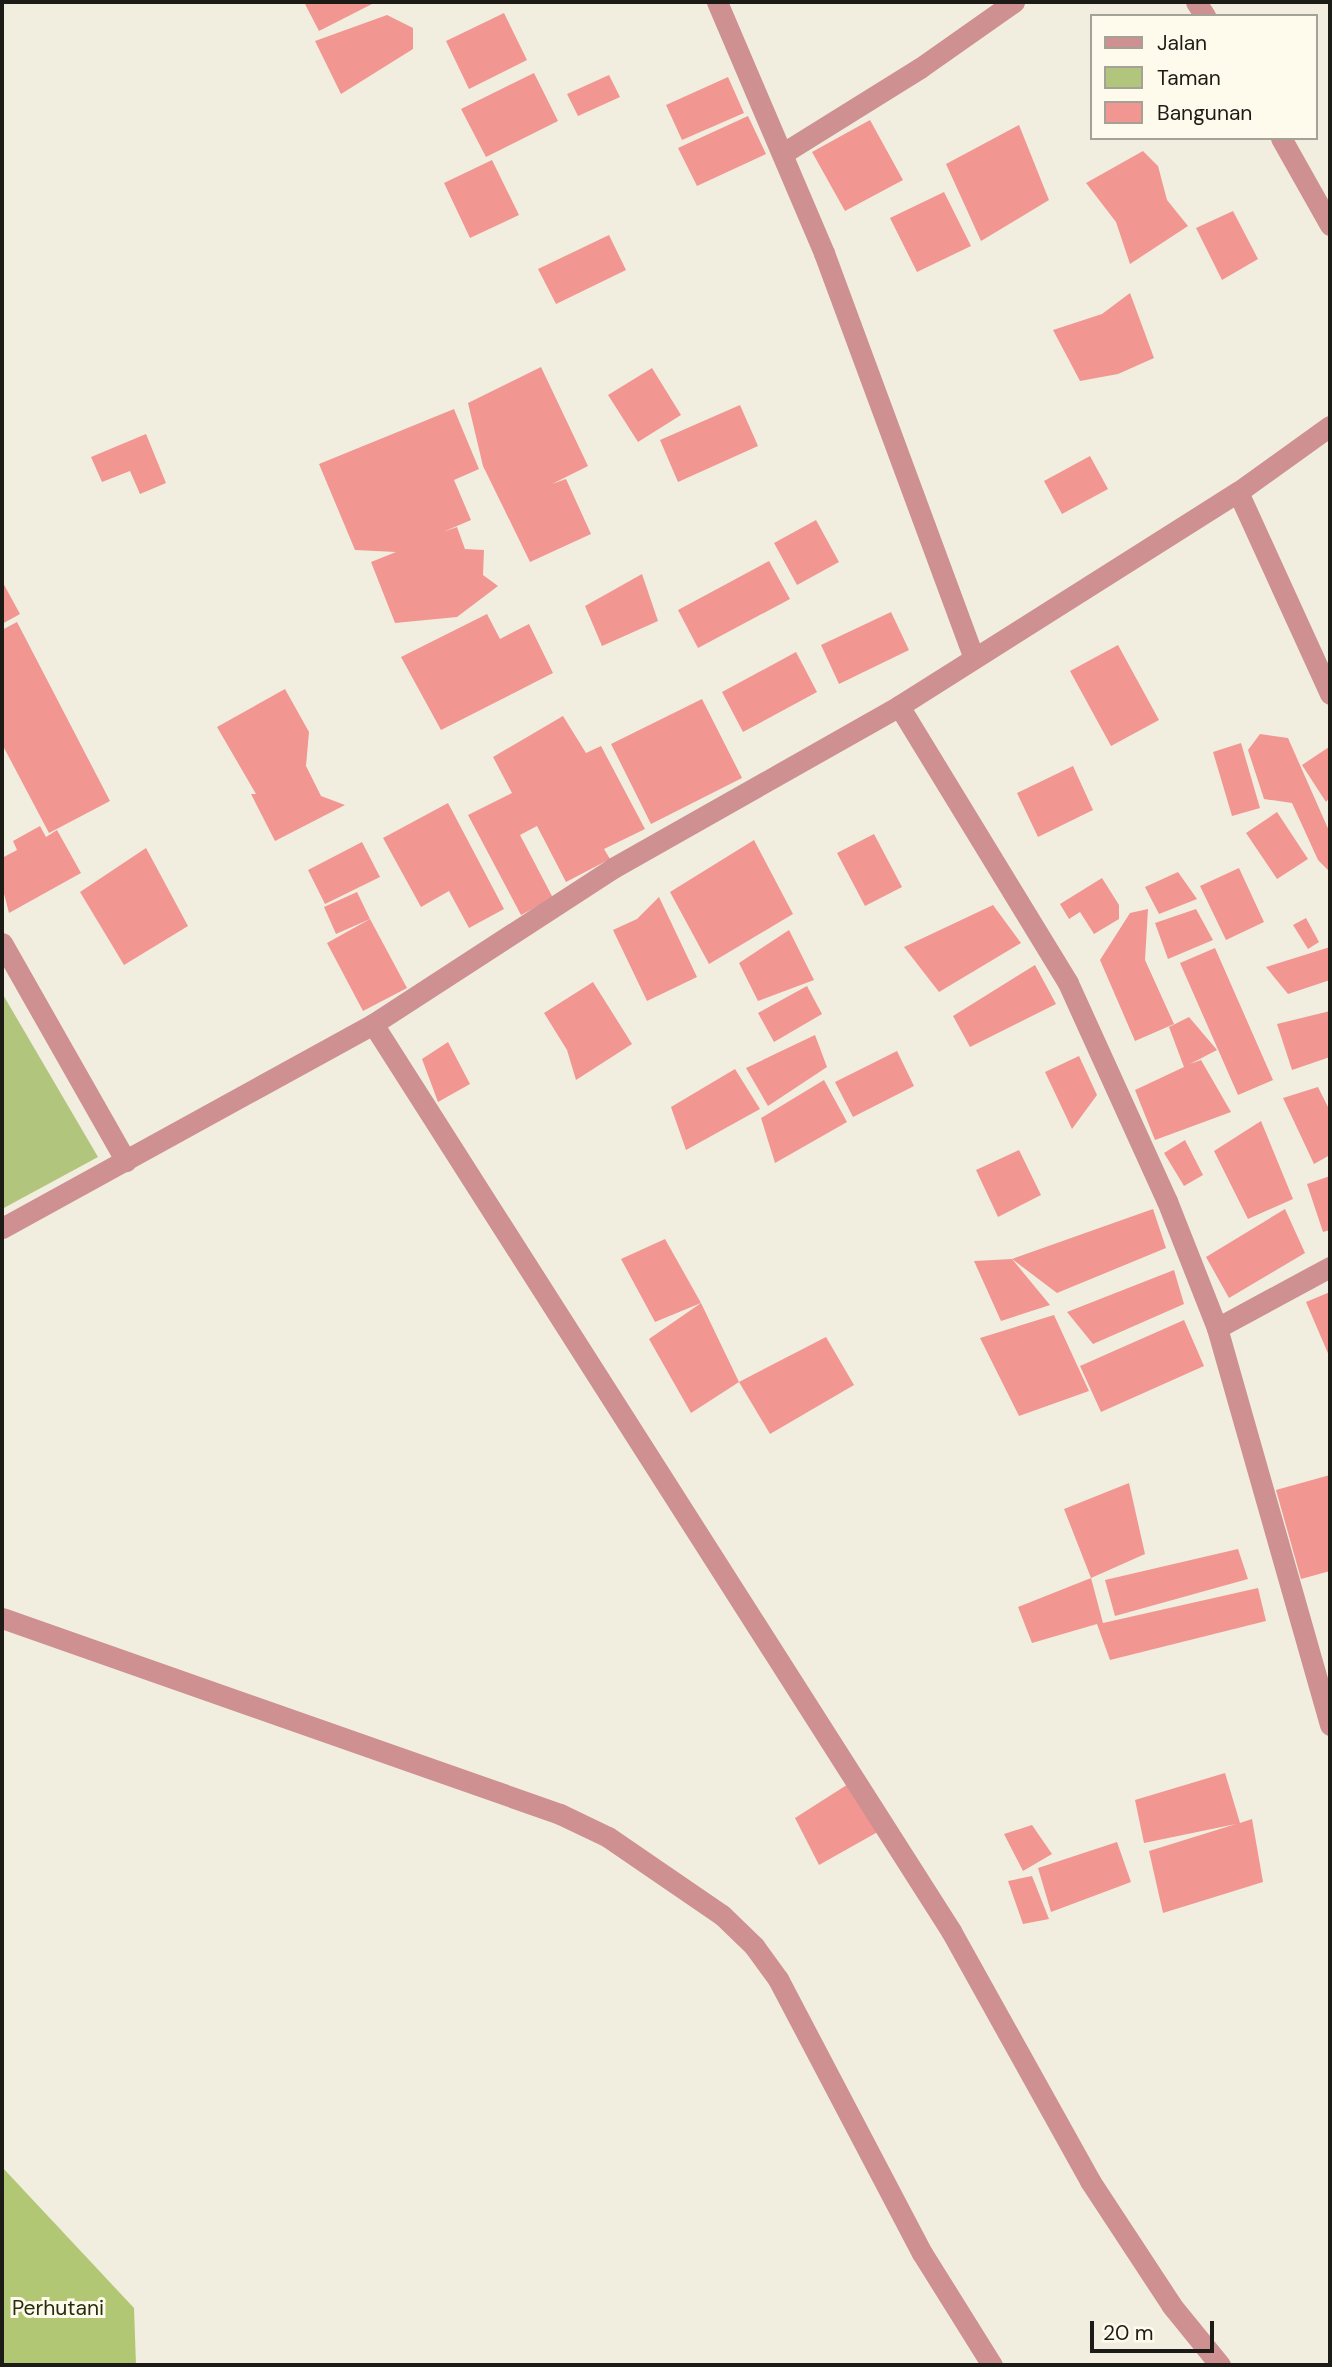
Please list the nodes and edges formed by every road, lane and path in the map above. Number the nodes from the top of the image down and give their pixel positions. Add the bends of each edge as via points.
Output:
1 (717, 2) edge
2 (1014, 2) edge
3 (1282, 140) edge
4 (785, 152) junction
5 (1330, 225) edge
6 (1330, 426) edge
7 (1238, 492) junction
8 (974, 658) junction
9 (1330, 694) edge
10 (899, 706) junction
11 (2, 943) edge
12 (373, 1024) junction
13 (126, 1161) junction
14 (2, 1228) edge
15 (1330, 1267) edge
16 (1217, 1328) junction
17 (2, 1618) edge
18 (1328, 1711) edge
19 (992, 2365) edge
20 (1220, 2365) edge

1 - 4 street
2 - 4 street via 920,68
3 - 5 street
4 - 8 street
6 - 7 street
7 - 8 street
7 - 9 street
8 - 10 street
10 - 12 street via 613,868
10 - 16 street via 1068,983 1167,1201
11 - 13 street
12 - 13 street
12 - 20 street via 951,1931 1090,2181 1172,2306
13 - 14 street
15 - 16 street
16 - 18 street
17 - 19 street via 560,1814 608,1837 722,1916 754,1946 778,1979 922,2253

